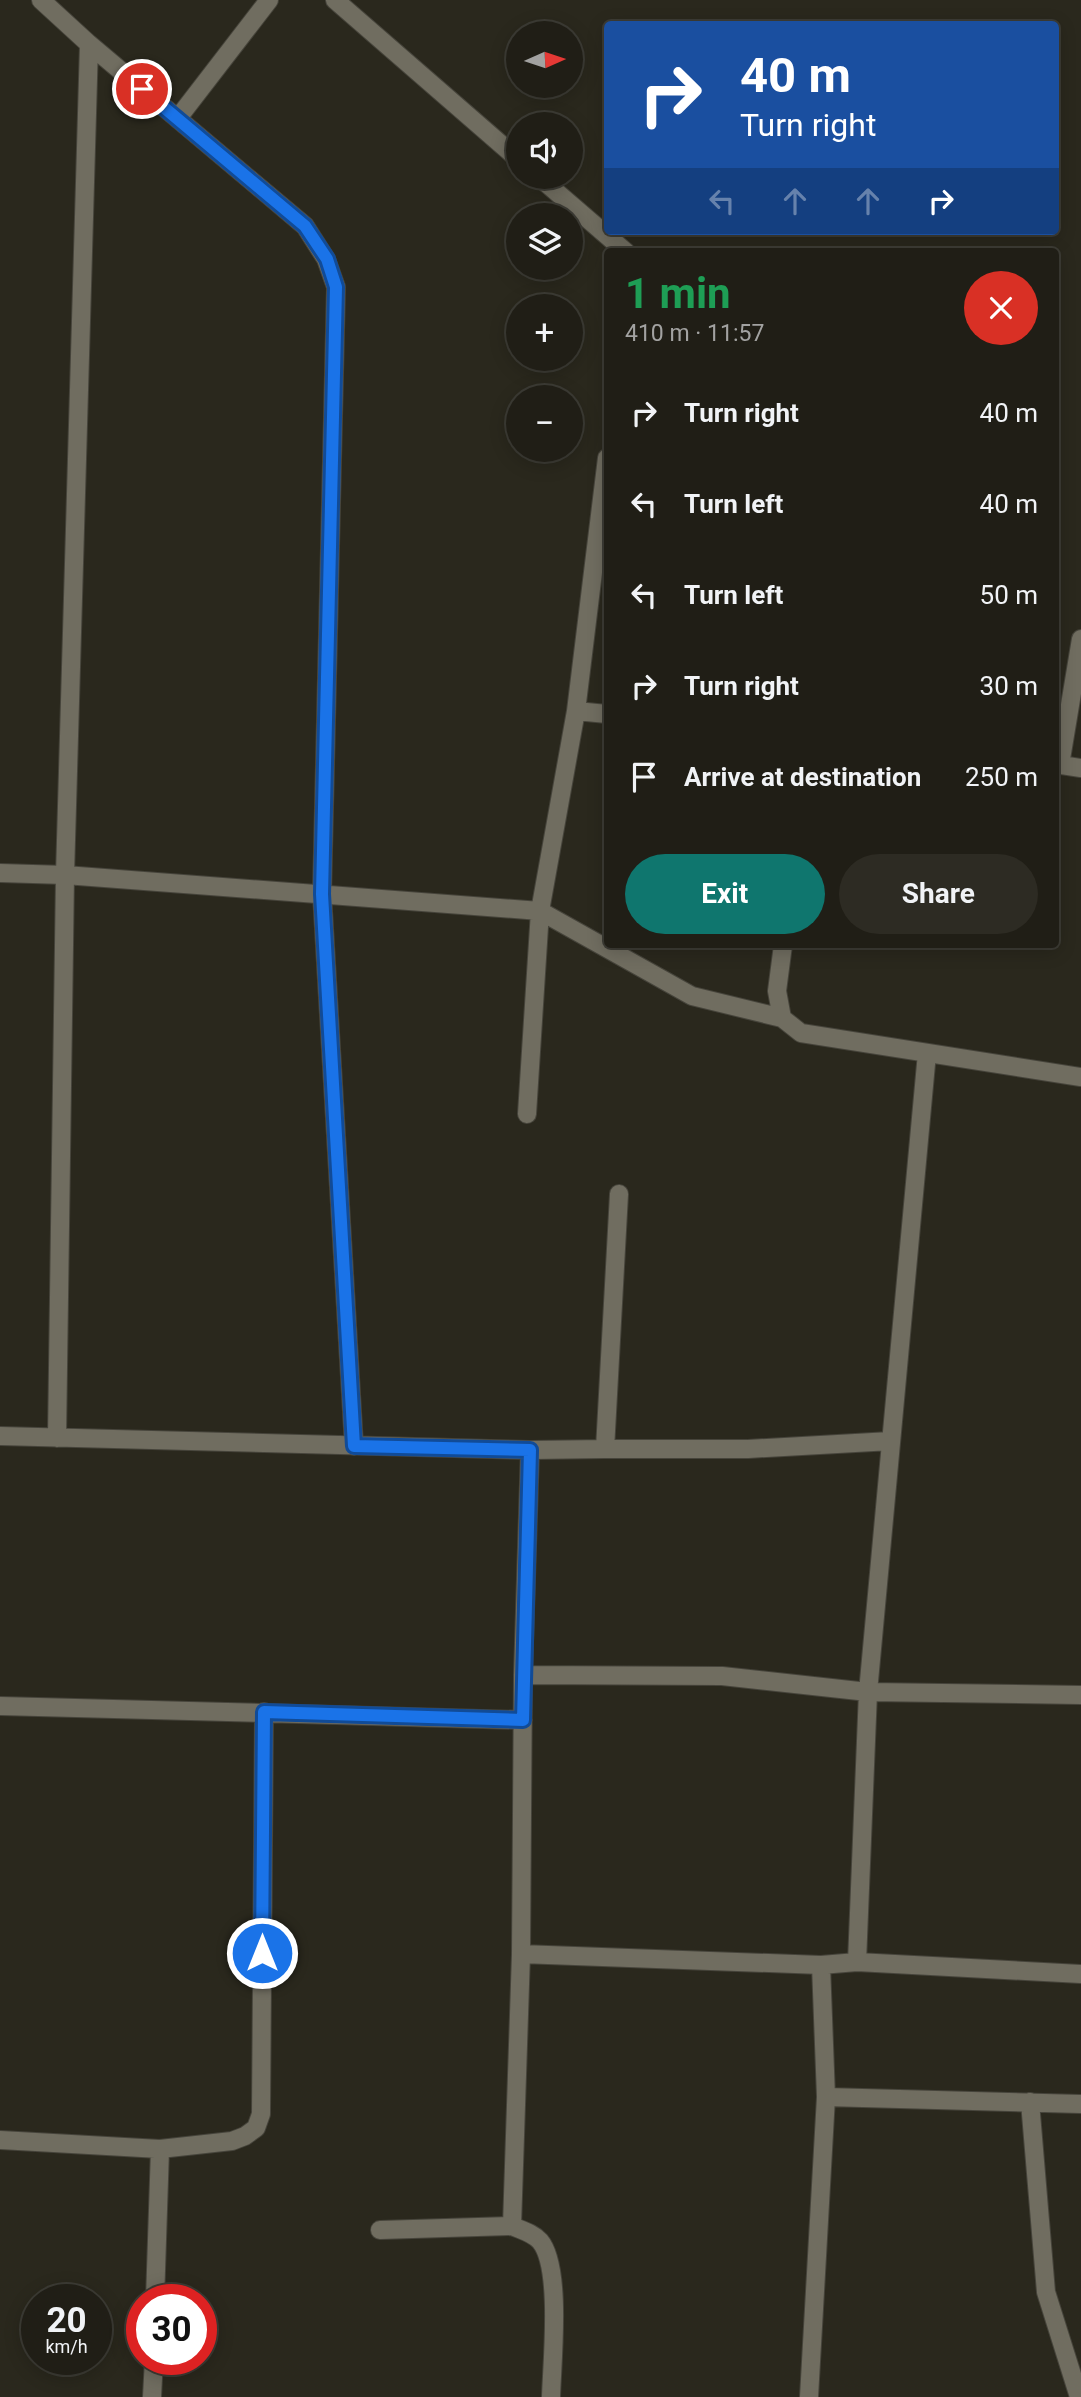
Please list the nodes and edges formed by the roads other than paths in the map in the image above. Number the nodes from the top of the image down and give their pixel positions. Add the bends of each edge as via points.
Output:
1 (41, 0) edge
2 (269, 0) edge
3 (335, 0) edge
4 (89, 44) junction
5 (178, 118) junction
6 (506, 149) edge
7 (553, 189) edge
8 (604, 233) edge
9 (606, 235) edge
10 (621, 248) edge
11 (604, 482) edge
12 (1081, 639) edge
13 (576, 711) junction
14 (604, 714) edge
15 (1059, 760) edge
16 (1059, 765) edge
17 (1081, 768) edge
18 (0, 873) edge
19 (65, 875) junction
20 (322, 894) junction
21 (540, 911) junction
22 (604, 947) edge
23 (606, 948) edge
24 (783, 948) edge
25 (782, 1018) junction
26 (927, 1054) junction
27 (1081, 1077) edge
28 (527, 1114) dead end
29 (618, 1194) dead end
30 (0, 1436) edge
31 (57, 1438) junction
32 (891, 1441) junction
33 (354, 1446) junction
34 (605, 1449) junction
35 (530, 1450) junction
36 (523, 1675) junction
37 (868, 1692) junction
38 (1081, 1695) edge
39 (0, 1706) edge
40 (264, 1712) junction
41 (523, 1720) junction
42 (521, 1954) junction
43 (857, 1962) junction
44 (821, 1965) junction
45 (1081, 1974) edge
46 (825, 2097) junction
47 (1030, 2102) junction
48 (1081, 2104) edge
49 (0, 2140) edge
50 (160, 2149) junction
51 (512, 2226) junction
52 (380, 2230) dead end
53 (156, 2284) edge
54 (153, 2375) edge
55 (152, 2397) edge
56 (551, 2397) edge
57 (809, 2397) edge
58 (1079, 2397) edge

1 - 4 street
2 - 5 street
3 - 6 street
4 - 5 street
4 - 19 street
5 - 20 street via 305,226 327,259 336,287
7 - 8 street
9 - 10 street
11 - 13 street
12 - 15 street
13 - 14 street
13 - 21 street
16 - 17 street
18 - 19 street
19 - 20 street
19 - 31 street
20 - 21 street
20 - 33 street
21 - 22 street
21 - 28 street
23 - 25 street via 692,996
24 - 25 street via 777,991
25 - 26 street via 801,1033
26 - 27 street
26 - 32 street
29 - 34 street
30 - 31 street
31 - 33 street
32 - 34 street via 748,1449
32 - 37 street
33 - 35 street
34 - 35 street
35 - 36 street
36 - 37 street via 722,1676
36 - 41 street
37 - 38 street
37 - 43 street
39 - 40 street
40 - 41 street
40 - 50 street via 261,2114 256,2128 232,2141
41 - 42 street
42 - 44 street
42 - 51 street
43 - 44 street
43 - 45 street
44 - 46 street
46 - 47 street
46 - 57 street
47 - 48 street
47 - 58 street via 1046,2292
49 - 50 street
50 - 53 street
51 - 52 street
51 - 56 street via 540,2240 551,2266
54 - 55 street

